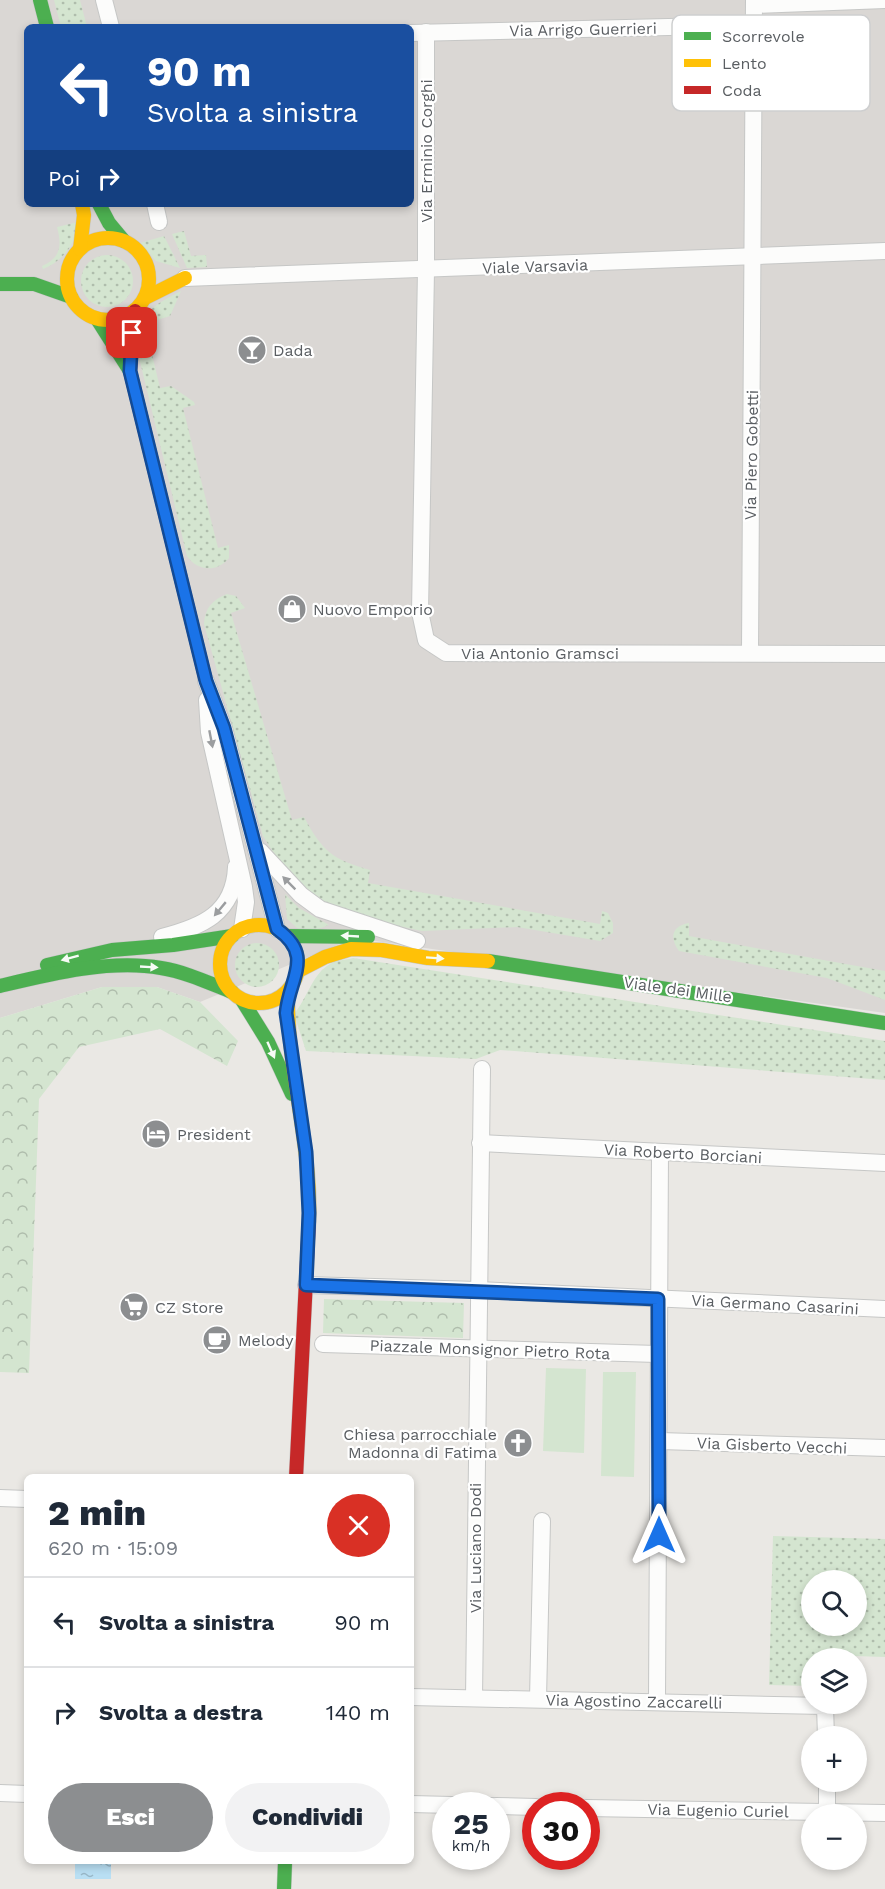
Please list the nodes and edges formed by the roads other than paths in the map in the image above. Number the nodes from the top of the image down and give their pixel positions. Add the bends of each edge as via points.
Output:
1 (40, 0) edge
2 (104, 0) edge
3 (885, 0) edge
4 (754, 3) edge
5 (46, 24) edge
6 (110, 24) edge
7 (672, 27) edge
8 (418, 33) edge
9 (754, 111) edge
10 (83, 207) edge
11 (101, 207) edge
12 (156, 207) edge
13 (159, 222) dead end
14 (124, 241) junction
15 (885, 251) edge
16 (76, 254) junction
17 (753, 258) junction
18 (147, 263) junction
19 (426, 270) junction
20 (185, 278) junction
21 (22, 283) junction
22 (0, 284) edge
23 (71, 297) junction
24 (145, 298) junction
25 (135, 311) junction
26 (97, 319) junction
27 (130, 371) junction
28 (750, 652) junction
29 (885, 654) edge
30 (206, 681) junction
31 (257, 847) junction
32 (237, 855) junction
33 (237, 932) junction
34 (282, 932) junction
35 (417, 941) junction
36 (112, 950) junction
37 (489, 961) junction
38 (298, 971) junction
39 (4, 984) edge
40 (288, 991) junction
41 (237, 996) junction
42 (885, 1017) edge
43 (866, 1018) junction
44 (885, 1023) edge
45 (482, 1069) dead end
46 (297, 1107) junction
47 (480, 1143) junction
48 (660, 1152) junction
49 (885, 1163) edge
50 (306, 1285) junction
51 (478, 1290) junction
52 (658, 1299) junction
53 (885, 1309) edge
54 (323, 1344) dead end
55 (476, 1350) junction
56 (657, 1354) junction
57 (660, 1441) junction
58 (885, 1448) edge
59 (296, 1474) edge
60 (0, 1498) edge
61 (24, 1499) edge
62 (542, 1521) dead end
63 (414, 1697) edge
64 (474, 1698) junction
65 (538, 1699) junction
66 (657, 1700) junction
67 (825, 1726) edge
68 (0, 1793) edge
69 (24, 1794) edge
70 (414, 1804) edge
71 (432, 1805) edge
72 (600, 1808) edge
73 (801, 1812) edge
74 (867, 1813) edge
75 (885, 1813) edge
76 (285, 1864) edge
77 (284, 1889) edge

1 - 5 street
2 - 6 street
3 - 4 street
7 - 8 street, Via Arrigo Guerrieri
8 - 19 street, Via Erminio Corghi
9 - 17 street, Via Piero Gobetti
10 - 16 street
11 - 14 street
12 - 13 street
14 - 16 street via 96,240
14 - 18 street
15 - 17 street, Viale Varsavia
16 - 21 street via 50,272
16 - 23 street via 67,278
17 - 19 street, Viale Varsavia
17 - 28 street, Via Piero Gobetti
18 - 20 street, Viale Varsavia
18 - 24 street via 150,274
19 - 20 street, Viale Varsavia
19 - 28 street, Via Antonio Gramsci via 420,612 426,640 446,653
20 - 24 street, Viale Varsavia
21 - 22 street
21 - 23 street
23 - 26 street via 82,311
24 - 25 street
25 - 26 street via 117,319
25 - 27 street
26 - 27 street
27 - 30 street
28 - 29 street, Via Antonio Gramsci
30 - 31 street via 224,728
30 -> 32 street via 209,732
31 - 34 street
35 -> 31 street, Viale dei Mille via 320,909 283,878
32 - 33 street via 246,902
32 -> 36 street via 236,878 228,898 207,922 192,930
33 - 34 street, Viale dei Mille via 254,925
33 - 36 street, Viale dei Mille via 173,945
33 - 41 street via 220,958 224,982
35 -> 34 street, Viale dei Mille
34 - 38 street via 298,958
35 - 37 street, Viale dei Mille via 443,945
36 -> 39 street, Viale dei Mille via 49,964
38 -> 37 street, Viale dei Mille via 351,949
37 - 43 street, Viale dei Mille
38 - 40 street
39 -> 41 street via 142,966 177,972
40 - 41 street via 266,1003
40 - 46 street via 287,1027
41 -> 46 street via 268,1042
42 - 43 street, Viale dei Mille
43 - 44 street, Viale dei Mille
45 - 47 street, Via Luciano Dodi
46 - 50 street via 306,1152
47 - 48 street, Via Roberto Borciani
47 - 51 street, Via Luciano Dodi
48 - 49 street, Via Roberto Borciani
48 - 52 street
50 - 51 street, Via Germano Casarini
50 - 59 street
51 - 52 street, Via Germano Casarini
51 - 55 street, Via Luciano Dodi
52 - 53 street, Via Germano Casarini
52 - 56 street
54 - 55 street, Piazzale Monsignor Pietro Rota
55 - 56 street, Piazzale Monsignor Pietro Rota
55 - 64 street, Via Luciano Dodi
56 - 57 street
57 - 58 street, Via Gisberto Vecchi
57 - 66 street
60 - 61 street
62 - 65 street
63 - 64 street, Via Agostino Zaccarelli
64 - 65 street, Via Agostino Zaccarelli
65 - 66 street, Via Agostino Zaccarelli
66 - 67 street, Via Agostino Zaccarelli via 825,1706
68 - 69 street
70 - 71 street
72 - 73 street, Via Eugenio Curiel
74 - 75 street, Via Eugenio Curiel
76 - 77 street

